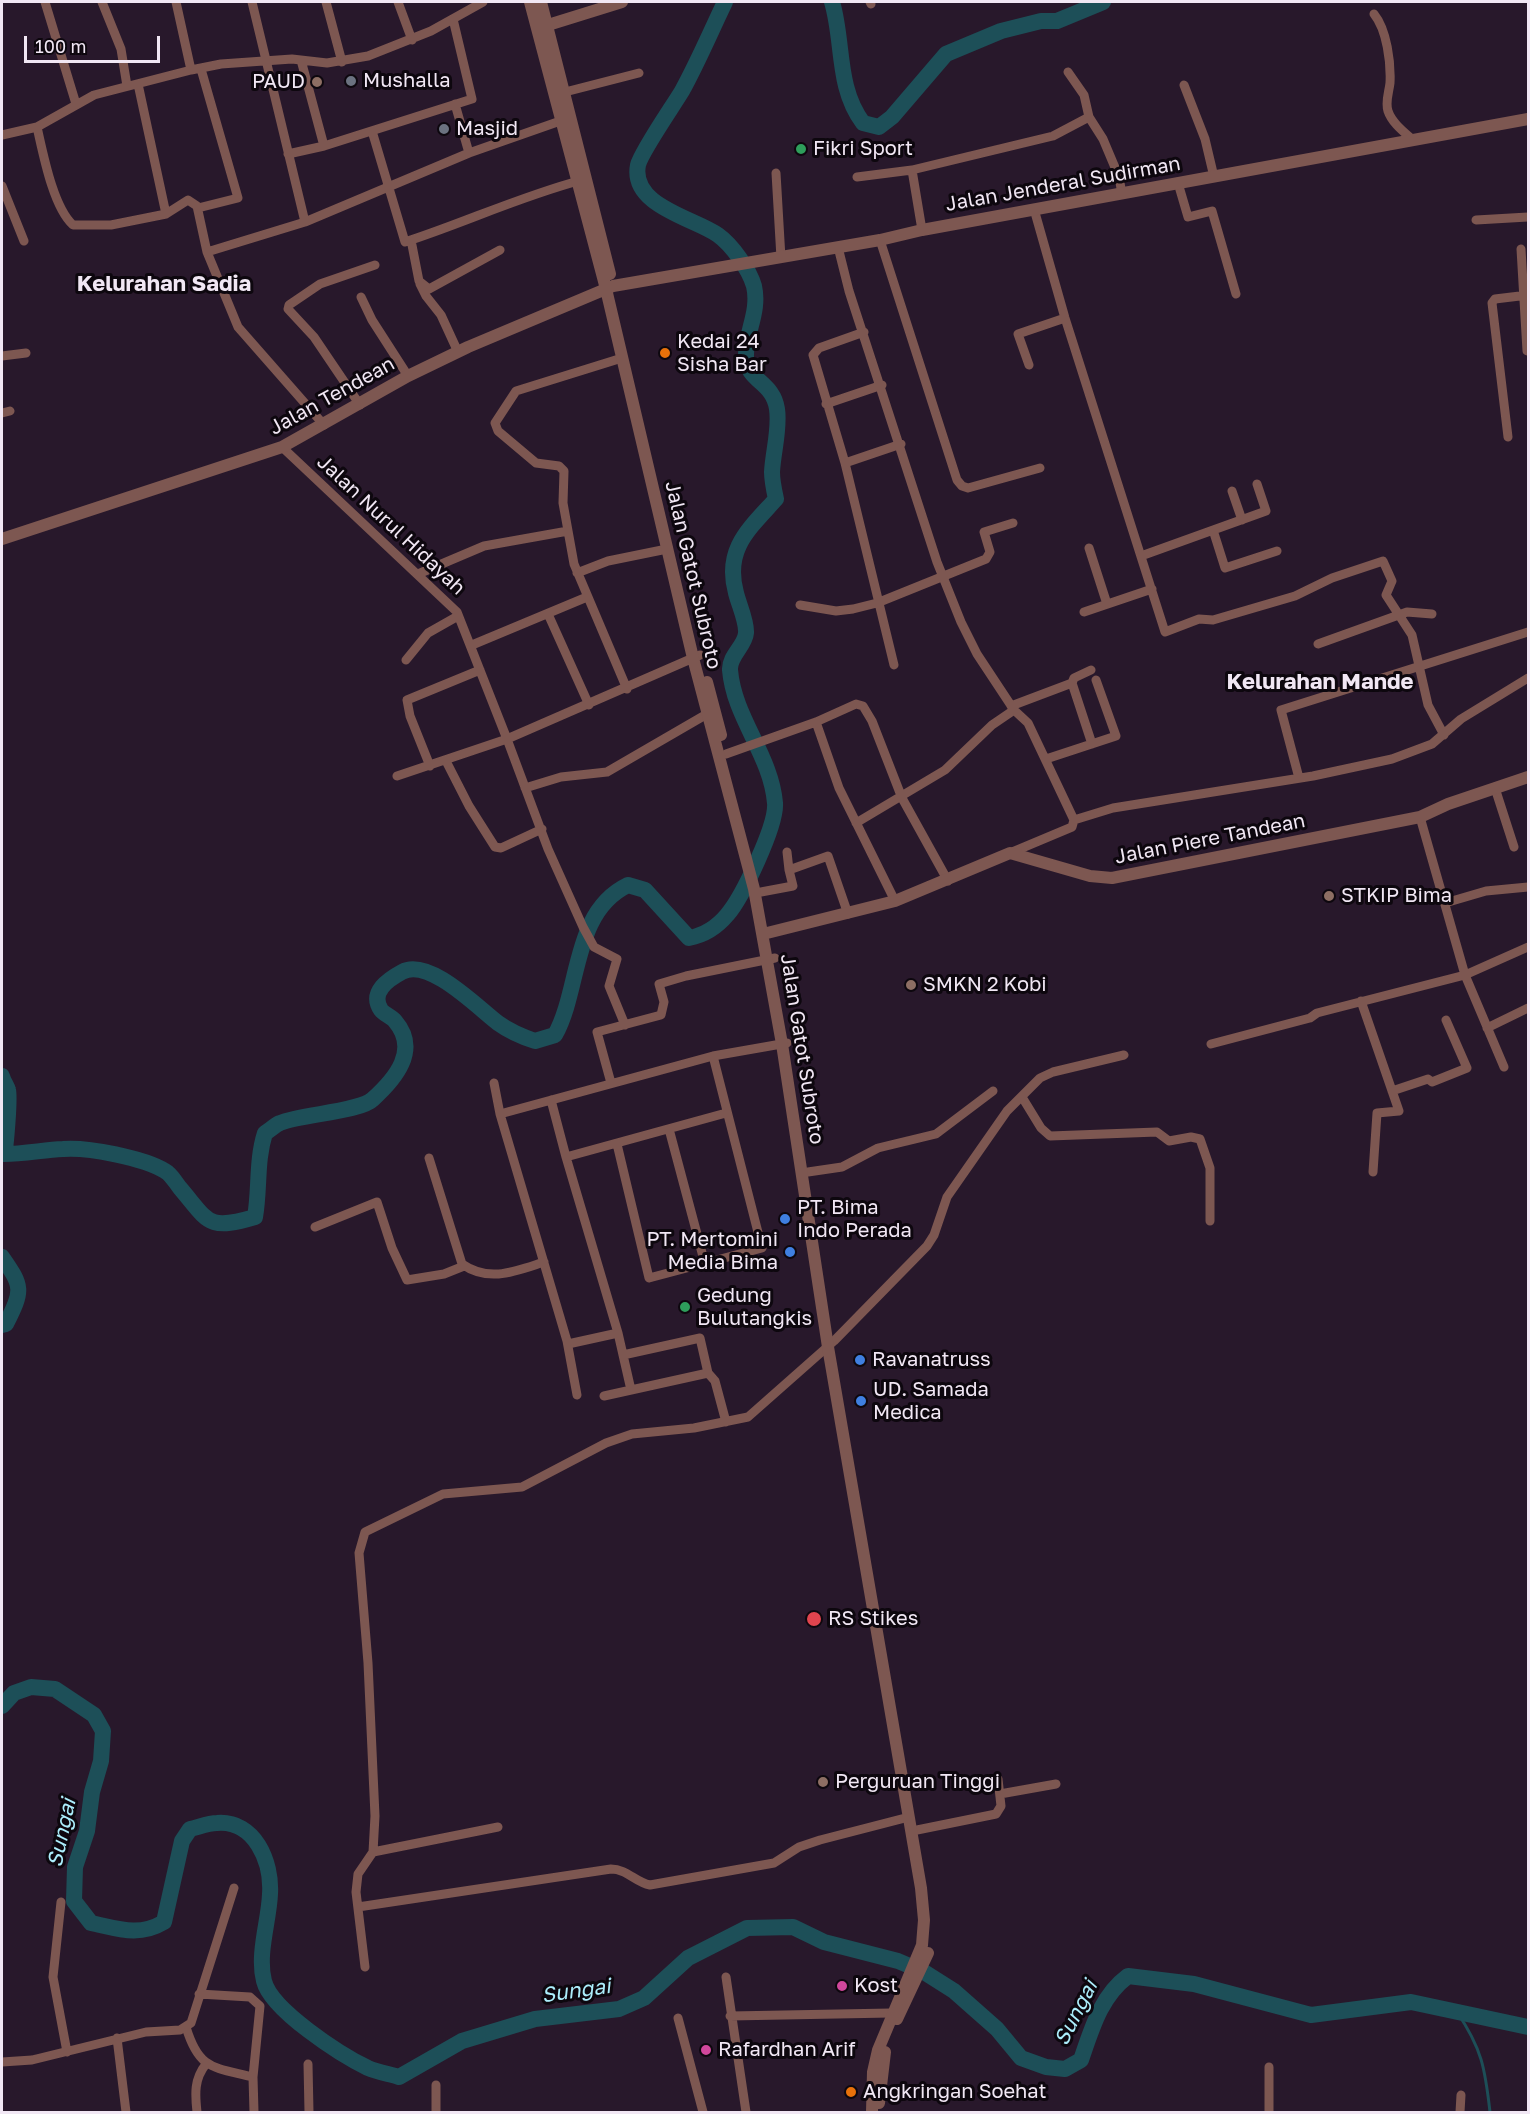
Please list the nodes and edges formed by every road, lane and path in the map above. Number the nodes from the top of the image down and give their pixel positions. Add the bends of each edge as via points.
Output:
1 (45, 2) edge
2 (102, 2) edge
3 (176, 2) edge
4 (252, 2) edge
5 (326, 2) edge
6 (398, 2) edge
7 (483, 2) edge
8 (530, 2) edge
9 (541, 2) edge
10 (622, 2) edge
11 (1374, 14) dead end
12 (453, 19) junction
13 (548, 25) junction
14 (412, 40) junction
15 (301, 60) junction
16 (266, 62) junction
17 (342, 62) junction
18 (196, 70) junction
19 (1068, 72) dead end
20 (639, 73) dead end
21 (138, 84) junction
22 (1184, 85) dead end
23 (127, 86) junction
24 (564, 92) junction
25 (76, 104) junction
26 (455, 104) junction
27 (1089, 117) junction
28 (566, 119) junction
29 (1528, 119) edge
30 (36, 127) junction
31 (372, 131) junction
32 (2, 135) edge
33 (1413, 141) junction
34 (324, 146) junction
35 (288, 153) junction
36 (469, 153) junction
37 (912, 170) junction
38 (776, 173) dead end
39 (857, 177) dead end
40 (1214, 177) junction
41 (581, 181) junction
42 (1178, 183) junction
43 (2, 186) edge
44 (389, 187) junction
45 (1122, 194) junction
46 (198, 208) junction
47 (1034, 209) junction
48 (166, 214) junction
49 (1528, 217) edge
50 (1476, 220) dead end
51 (305, 222) junction
52 (922, 230) junction
53 (411, 240) junction
54 (880, 240) junction
55 (24, 241) dead end
56 (838, 247) junction
57 (1521, 249) dead end
58 (500, 250) dead end
59 (207, 252) junction
60 (781, 258) junction
61 (375, 265) dead end
62 (419, 281) junction
63 (609, 288) junction
64 (1236, 294) dead end
65 (1526, 296) edge
66 (361, 297) dead end
67 (1065, 318) junction
68 (864, 332) junction
69 (1527, 351) dead end
70 (458, 352) junction
71 (26, 353) dead end
72 (2, 356) edge
73 (622, 358) junction
74 (1029, 365) dead end
75 (408, 376) junction
76 (882, 385) junction
77 (826, 404) junction
78 (360, 405) junction
79 (324, 426) junction
80 (1508, 436) dead end
81 (901, 444) junction
82 (282, 447) junction
83 (845, 463) junction
84 (1040, 468) dead end
85 (1257, 484) dead end
86 (1232, 491) dead end
87 (659, 498) junction
88 (1242, 520) junction
89 (1012, 523) dead end
90 (1213, 530) junction
91 (568, 531) junction
92 (2, 539) edge
93 (1089, 548) dead end
94 (667, 549) junction
95 (1277, 551) dead end
96 (1141, 556) junction
97 (577, 573) junction
98 (418, 574) junction
99 (942, 574) junction
100 (1152, 589) junction
101 (587, 597) junction
102 (877, 603) junction
103 (1107, 604) junction
104 (800, 605) dead end
105 (1084, 612) dead end
106 (548, 614) junction
107 (1432, 614) dead end
108 (1401, 615) junction
109 (458, 616) junction
110 (1528, 632) edge
111 (1318, 644) dead end
112 (472, 645) junction
113 (696, 657) junction
114 (406, 660) dead end
115 (894, 665) dead end
116 (1420, 668) junction
117 (480, 670) junction
118 (1091, 670) dead end
119 (1528, 678) edge
120 (1096, 680) dead end
121 (1072, 683) junction
122 (627, 689) junction
123 (589, 705) junction
124 (1012, 708) junction
125 (707, 714) junction
126 (816, 722) junction
127 (1444, 735) junction
128 (507, 739) junction
129 (1092, 744) junction
130 (730, 753) junction
131 (1046, 759) junction
132 (446, 760) junction
133 (430, 766) junction
134 (397, 776) dead end
135 (1528, 777) edge
136 (1299, 778) junction
137 (525, 788) junction
138 (1494, 788) junction
139 (903, 798) junction
140 (1420, 817) junction
141 (1074, 820) junction
142 (856, 823) junction
143 (542, 829) junction
144 (1514, 847) dead end
145 (787, 852) dead end
146 (1010, 853) junction
147 (752, 865) junction
148 (789, 870) junction
149 (948, 881) junction
150 (1528, 887) edge
151 (758, 890) junction
152 (896, 901) junction
153 (1445, 903) junction
154 (848, 914) junction
155 (767, 933) junction
156 (1528, 947) edge
157 (771, 959) junction
158 (1465, 975) junction
159 (1361, 1001) junction
160 (1528, 1008) edge
161 (1446, 1020) dead end
162 (625, 1025) junction
163 (1487, 1028) junction
164 (784, 1043) junction
165 (1211, 1044) dead end
166 (1124, 1055) dead end
167 (713, 1056) junction
168 (1504, 1068) dead end
169 (494, 1083) dead end
170 (611, 1083) junction
171 (993, 1091) dead end
172 (1392, 1091) junction
173 (1022, 1097) junction
174 (551, 1100) junction
175 (726, 1113) junction
176 (500, 1114) junction
177 (669, 1129) junction
178 (618, 1144) junction
179 (566, 1157) junction
180 (429, 1158) dead end
181 (808, 1172) junction
182 (1373, 1172) dead end
183 (1210, 1221) dead end
184 (315, 1227) dead end
185 (544, 1262) junction
186 (705, 1264) junction
187 (464, 1266) junction
188 (618, 1333) junction
189 (568, 1344) junction
190 (831, 1344) junction
191 (623, 1355) junction
192 (708, 1372) junction
193 (631, 1390) junction
194 (577, 1395) dead end
195 (604, 1396) dead end
196 (726, 1422) junction
197 (998, 1779) dead end
198 (1056, 1784) dead end
199 (1000, 1794) junction
200 (909, 1817) junction
201 (498, 1827) dead end
202 (917, 1830) junction
203 (373, 1851) junction
204 (234, 1888) dead end
205 (61, 1902) dead end
206 (358, 1907) junction
207 (923, 1953) junction
208 (365, 1967) dead end
209 (726, 1977) dead end
210 (908, 1989) junction
211 (199, 1994) junction
212 (891, 2013) junction
213 (730, 2016) junction
214 (678, 2018) dead end
215 (186, 2027) junction
216 (117, 2038) junction
217 (67, 2052) junction
218 (2, 2062) edge
219 (206, 2064) junction
220 (308, 2064) dead end
221 (1269, 2067) dead end
222 (253, 2077) junction
223 (436, 2085) dead end
224 (1461, 2095) dead end
225 (126, 2112) edge
226 (197, 2112) edge
227 (254, 2112) edge
228 (309, 2112) edge
229 (436, 2112) edge
230 (703, 2112) edge
231 (746, 2112) edge
232 (872, 2112) edge
233 (879, 2112) edge
234 (1269, 2112) edge
235 (1460, 2112) edge

1 - 25 street
2 - 23 street via 121,49
3 - 18 street
4 - 16 street
5 - 17 street
6 - 14 street
7 - 12 street
8 - 28 street, Jalan Gatot Subroto
9 - 13 street, Jalan Gatot Subroto
10 - 13 street
11 - 33 street via 1385,41 1390,77 1388,113
12 - 14 street
12 - 26 street via 474,96 470,101
13 - 24 street, Jalan Gatot Subroto
14 - 17 street
15 - 16 street
15 - 17 street
15 - 34 street
16 - 18 street via 221,64
16 - 35 street
18 - 21 street
18 - 46 street via 238,198
19 - 27 street via 1084,95
20 - 24 street
21 - 23 street
21 - 48 street
22 - 40 street via 1194,105
23 - 25 street
24 - 28 street, Jalan Gatot Subroto
25 - 30 street
26 - 31 street
26 - 36 street
27 - 37 street via 1053,136
27 - 45 street via 1119,177
28 - 36 street
28 - 41 street, Jalan Gatot Subroto
29 - 33 street, Jalan Jenderal Sudirman
30 - 32 street
30 - 48 street via 50,178 65,216 73,225 111,225
31 - 34 street
31 - 44 street
33 - 40 street, Jalan Jenderal Sudirman
34 - 35 street
35 - 51 street
36 - 44 street
37 - 39 street
37 - 52 street
38 - 60 street
40 - 42 street, Jalan Jenderal Sudirman
41 - 53 street via 534,194
41 - 63 street, Jalan Gatot Subroto
42 - 45 street, Jalan Jenderal Sudirman
42 - 64 street via 1188,217 1212,212
43 - 55 street
44 - 51 street
44 - 53 street via 405,242
45 - 47 street, Jalan Jenderal Sudirman
46 - 48 street via 188,200
46 - 59 street
47 - 52 street, Jalan Jenderal Sudirman
47 - 67 street
49 - 50 street
51 - 59 street
52 - 54 street, Jalan Jenderal Sudirman
53 - 62 street
54 - 56 street, Jalan Jenderal Sudirman
54 - 84 street via 957,480 968,488
56 - 60 street, Jalan Jenderal Sudirman
56 - 68 street
57 - 65 street
58 - 62 street via 432,289
59 - 79 street via 237,327
60 - 63 street, Jalan Jenderal Sudirman
61 - 78 street via 320,284 289,304 288,309 314,337
62 - 70 street
63 - 70 street, Jalan Tendean
63 - 73 street, Jalan Gatot Subroto
63 - 87 street, Jalan Gatot Subroto
65 - 69 street
65 - 80 street via 1496,299 1492,303
66 - 75 street
67 - 74 street via 1018,334
67 - 96 street
68 - 76 street
68 - 77 street via 813,353
70 - 75 street, Jalan Tendean
71 - 72 street
73 - 87 street, Jalan Gatot Subroto
73 - 91 street via 516,391 495,421 498,431 536,463 559,466 564,471 563,503
75 - 78 street, Jalan Tendean
76 - 77 street
76 - 81 street
77 - 83 street
78 - 79 street, Jalan Tendean
79 - 82 street, Jalan Tendean
81 - 83 street
81 - 99 street
82 - 92 street, Jalan Tendean
82 - 98 street, Jalan Nurul Hidayah
83 - 102 street
85 - 88 street via 1266,512
86 - 88 street
87 - 94 street, Jalan Gatot Subroto
87 - 113 street, Jalan Gatot Subroto
88 - 90 street
89 - 99 street via 984,532 989,556
90 - 95 street via 1225,568
90 - 96 street
91 - 97 street
91 - 98 street via 484,546
93 - 103 street
94 - 97 street via 608,561
94 - 113 street, Jalan Gatot Subroto
96 - 100 street
97 - 101 street
98 - 109 street, Jalan Nurul Hidayah
99 - 102 street
99 - 124 street via 977,654
100 - 103 street
100 - 108 street via 1165,632 1199,619 1213,620 1295,596 1382,561 1392,581 1386,595
101 - 106 street
101 - 122 street
102 - 104 street via 836,611
102 - 115 street
103 - 105 street
106 - 112 street
106 - 123 street
107 - 108 street via 1411,611
108 - 111 street
108 - 116 street via 1412,635
109 - 112 street, Jalan Nurul Hidayah
109 - 114 street via 422,638
110 - 116 street
112 - 117 street, Jalan Nurul Hidayah
113 - 122 street
113 - 125 street, Jalan Gatot Subroto
113 - 130 street, Jalan Gatot Subroto
116 - 127 street via 1428,705
116 - 136 street via 1281,710
117 - 128 street, Jalan Nurul Hidayah
117 - 133 street via 407,700
118 - 121 street
119 - 127 street via 1483,704
120 - 129 street via 1116,736
121 - 124 street
121 - 129 street
122 - 123 street
123 - 128 street
124 - 131 street via 1028,723
124 - 139 street via 945,770
125 - 137 street via 607,772 561,777
125 - 147 street, Jalan Gatot Subroto
126 - 130 street
126 - 139 street via 856,704 863,706
126 - 142 street via 829,766
127 - 136 street via 1419,750 1392,759
128 - 132 street
128 - 137 street, Jalan Nurul Hidayah
129 - 131 street
130 - 147 street, Jalan Gatot Subroto
131 - 141 street
132 - 133 street
132 - 143 street via 495,847 501,848
133 - 134 street
135 - 138 street, Jalan Piere Tandean
136 - 141 street via 1113,808
137 - 143 street, Jalan Nurul Hidayah
138 - 140 street, Jalan Piere Tandean
138 - 144 street
139 - 142 street
139 - 149 street
140 - 146 street, Jalan Piere Tandean via 1112,878 1090,876
140 - 153 street
141 - 146 street via 1072,827
142 - 152 street
143 - 162 street, Jalan Nurul Hidayah via 594,947 616,959 609,986
145 - 148 street
146 - 149 street
147 - 151 street, Jalan Gatot Subroto
148 - 151 street via 793,886
148 - 154 street via 828,856
149 - 152 street
150 - 153 street via 1486,891
151 - 155 street, Jalan Gatot Subroto
152 - 154 street
153 - 158 street
154 - 155 street
155 - 157 street, Jalan Gatot Subroto
156 - 158 street
157 - 162 street via 664,981 658,987 664,1002 661,1015
157 - 164 street, Jalan Gatot Subroto
158 - 159 street
158 - 163 street
159 - 165 street
159 - 172 street
160 - 163 street
161 - 172 street via 1467,1068 1432,1082 1428,1079
162 - 170 street via 597,1032
163 - 168 street
164 - 167 street
164 - 181 street, Jalan Gatot Subroto
164 - 190 street, Jalan Gatot Subroto
166 - 173 street via 1046,1074
167 - 170 street
167 - 175 street
169 - 176 street
170 - 174 street
171 - 181 street via 936,1134 878,1148 842,1167
172 - 182 street via 1399,1111 1377,1113
173 - 183 street via 1050,1136 1157,1132 1169,1141 1199,1139 1210,1168
173 - 190 street via 1007,1111 947,1197 927,1246
174 - 176 street
174 - 179 street
175 - 177 street
175 - 186 street via 762,1248
176 - 185 street
177 - 178 street
177 - 186 street
178 - 179 street
178 - 186 street via 649,1278
179 - 188 street
180 - 187 street via 458,1260
181 - 190 street, Jalan Gatot Subroto
184 - 187 street via 377,1202 407,1280
185 - 187 street via 492,1275
185 - 189 street
188 - 189 street
188 - 191 street
189 - 194 street
190 - 196 street via 762,1407 748,1417
190 - 200 street, Jalan Gatot Subroto
190 - 202 street, Jalan Gatot Subroto
191 - 192 street via 700,1338
191 - 193 street
192 - 193 street
192 - 196 street via 715,1381
193 - 195 street
196 - 203 street via 632,1434 606,1443 522,1487 443,1494 365,1532 359,1553 368,1663
197 - 199 street
198 - 199 street
199 - 202 street via 1001,1806 996,1814
200 - 206 street via 799,1847 774,1863 650,1885 625,1871 611,1869
200 - 207 street, Jalan Gatot Subroto via 924,1920
201 - 203 street
202 - 207 street, Jalan Gatot Subroto via 931,1916
203 - 206 street via 358,1874
204 - 211 street
205 - 217 street via 53,1977
206 - 208 street
207 - 210 street, Jalan Gatot Subroto
209 - 213 street
210 - 212 street, Jalan Gatot Subroto
210 - 233 street, Jalan Gatot Subroto via 886,2047
211 - 215 street
211 - 222 street via 250,1997 260,2006
212 - 213 street
212 - 232 street, Jalan Gatot Subroto via 873,2072
213 - 231 street
214 - 230 street
215 - 216 street
215 - 219 street via 195,2050
216 - 217 street
216 - 225 street
217 - 218 street
219 - 222 street
219 - 226 street via 195,2092
220 - 228 street
221 - 234 street
222 - 227 street
223 - 229 street
224 - 235 street

